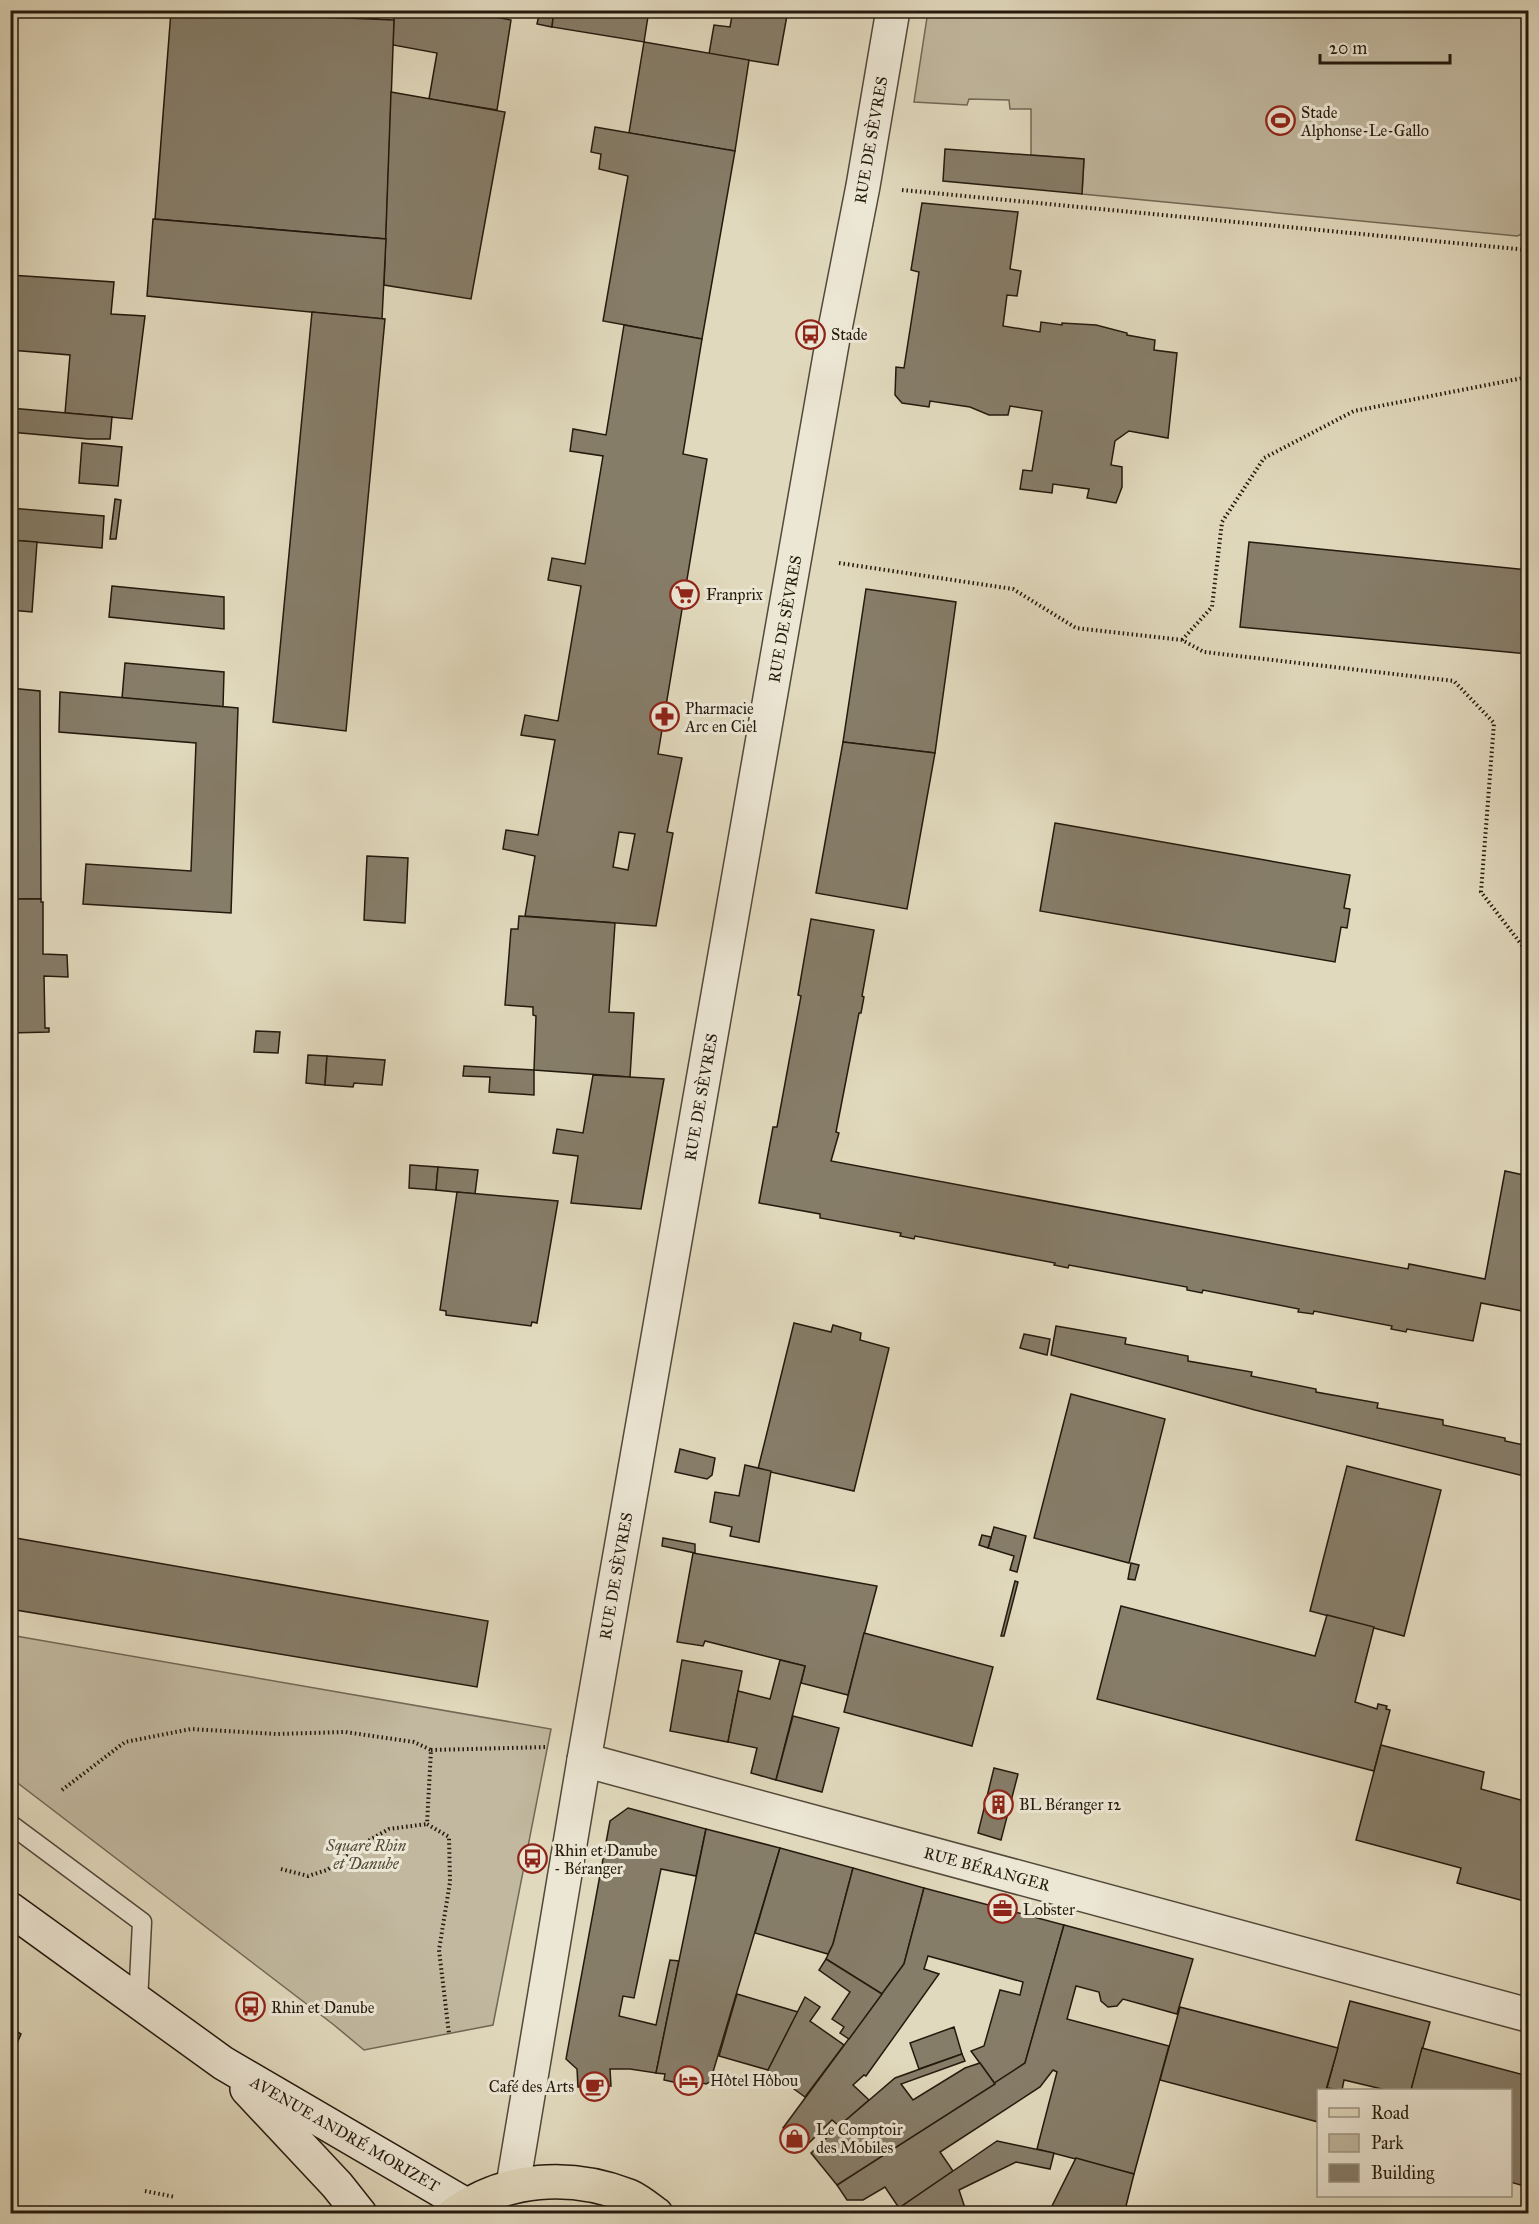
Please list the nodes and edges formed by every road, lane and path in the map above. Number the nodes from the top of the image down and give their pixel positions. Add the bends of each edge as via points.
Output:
1 (893, 10) edge
2 (863, 186) junction
3 (1528, 250) edge
4 (1528, 377) edge
5 (839, 563) dead end
6 (1182, 639) junction
7 (1528, 953) edge
8 (548, 1747) dead end
9 (431, 1750) junction
10 (584, 1760) junction
11 (62, 1790) dead end
12 (10, 1824) edge
13 (427, 1824) junction
14 (281, 1869) dead end
15 (10, 1909) edge
16 (138, 2002) junction
17 (1528, 2015) edge
18 (449, 2034) dead end
19 (223, 2063) junction
20 (513, 2185) junction
21 (145, 2191) dead end
22 (175, 2197) dead end
23 (460, 2209) edge
24 (360, 2214) edge
25 (656, 2214) edge

1 - 2 street, RUE DE SÈVRES
2 - 3 path
2 - 10 street, RUE DE SÈVRES
4 - 6 path via 1354,411 1263,458 1222,522 1212,607
5 - 6 path via 1013,589 1076,628
6 - 7 path via 1204,652 1454,681 1494,723 1481,892
8 - 9 path
9 - 11 path via 414,1742 345,1732 266,1734 191,1729 125,1742
9 - 13 path
10 - 17 street, RUE BÉRANGER
10 - 20 street, RUE DE SÈVRES
12 - 16 lane via 142,1922
13 - 14 path via 389,1829 327,1870 308,1876
13 - 18 path via 449,1837 450,1882 439,1950
15 - 16 street, AVENUE ANDRÉ MORIZET
16 - 19 street, AVENUE ANDRÉ MORIZET
19 - 23 street, AVENUE ANDRÉ MORIZET
19 - 24 street, AVENUE ANDRÉ MORIZET
20 - 23 main road
20 - 25 main road via 573,2181 630,2196
21 - 22 path

